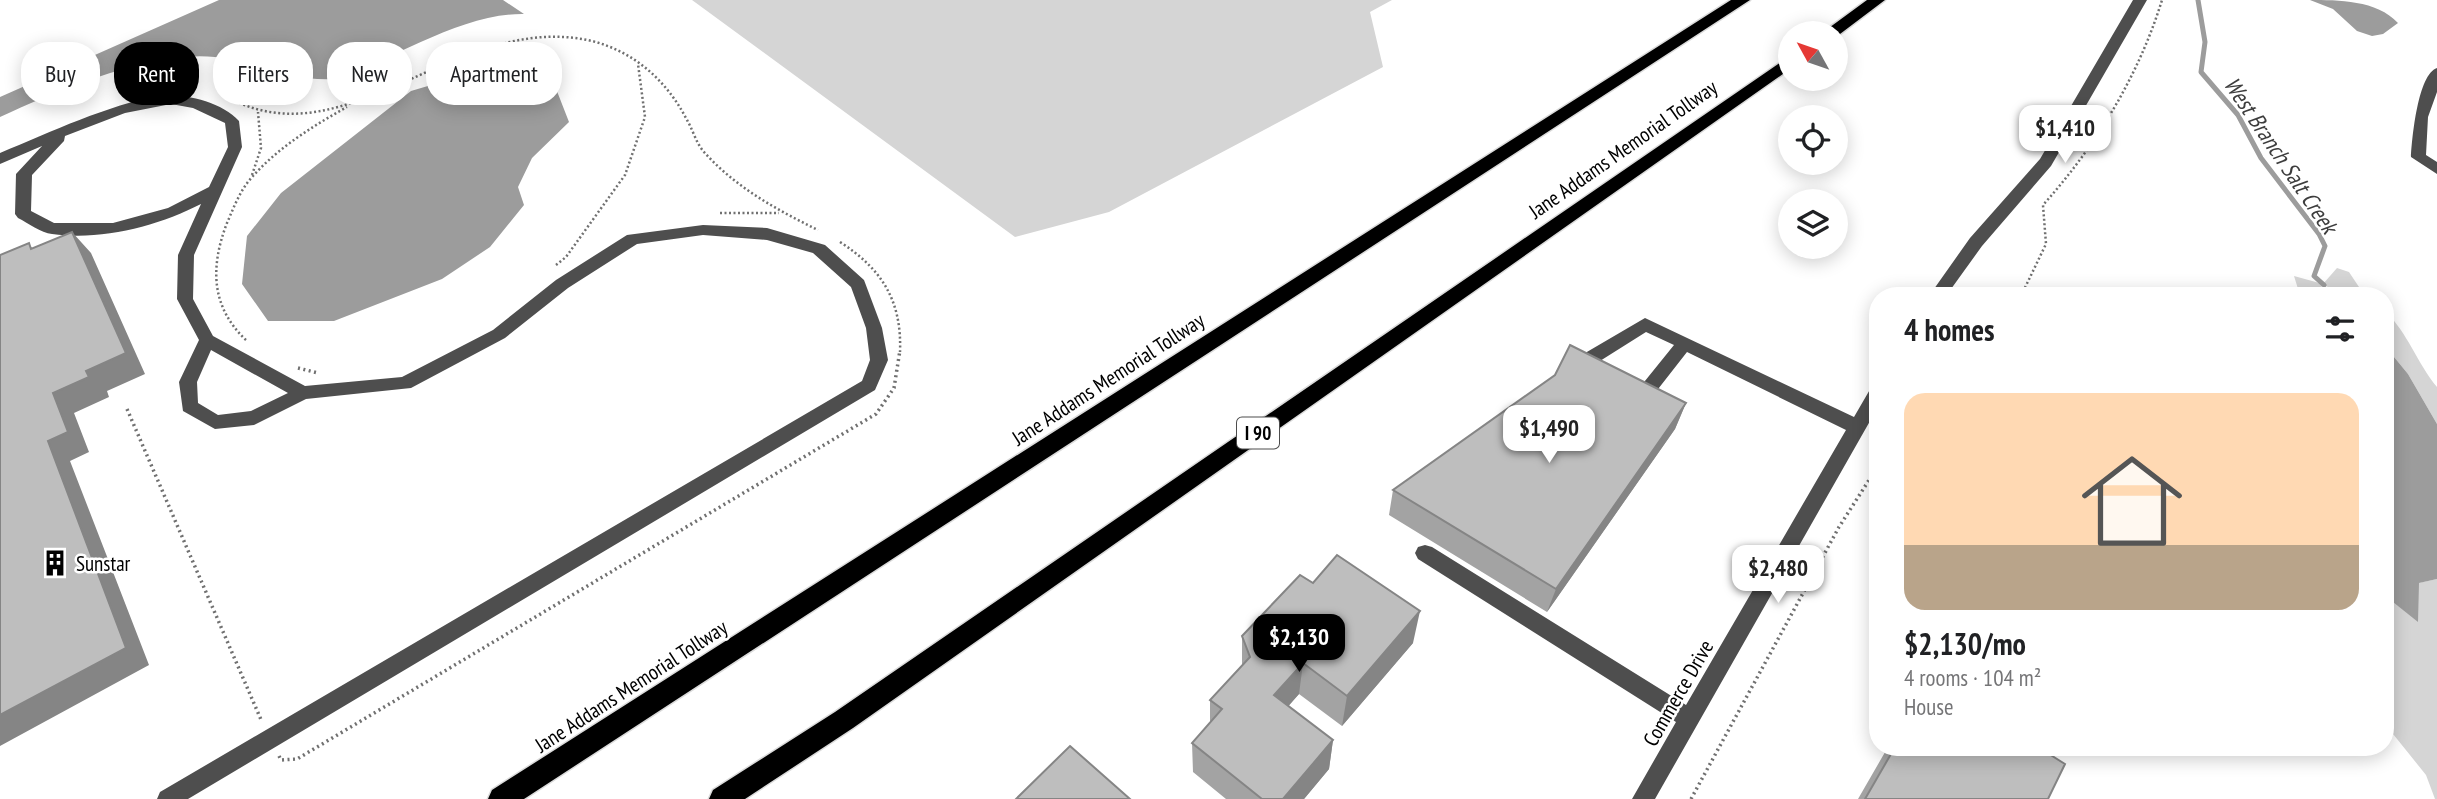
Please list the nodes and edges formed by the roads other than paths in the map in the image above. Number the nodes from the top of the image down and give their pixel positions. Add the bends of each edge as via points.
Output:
1 (1714, 0) edge
2 (1742, 0) edge
3 (1877, 0) edge
4 (2140, 0) edge
5 (1847, 21) edge
6 (1778, 69) edge
7 (2437, 72) edge
8 (1560, 117) junction
9 (64, 133) junction
10 (0, 159) edge
11 (2437, 169) edge
12 (216, 190) junction
13 (1944, 287) edge
14 (208, 340) junction
15 (1685, 343) junction
16 (1577, 370) edge
17 (303, 393) junction
18 (1638, 402) edge
19 (1869, 406) edge
20 (1857, 427) junction
21 (1425, 553) dead end
22 (1689, 719) junction
23 (168, 799) edge
24 (501, 799) edge
25 (722, 799) edge
26 (1643, 799) edge

1 - 8 highway
2 - 8 highway, Jane Addams Memorial Tollway
3 - 5 highway
4 - 13 street via 2046,162
6 - 25 highway, Jane Addams Memorial Tollway / I 90 via 878,696
7 - 11 street via 2421,117 2418,157
8 - 24 highway, Jane Addams Memorial Tollway
9 - 10 street
9 - 12 street via 163,99 203,104 232,121 235,147
9 - 12 street via 24,174 23,214 52,229 113,228 173,212
12 - 14 street via 186,255 185,299
14 - 17 street
14 - 17 street via 188,382 189,405 215,422 254,418
15 - 16 street via 1645,324
15 - 18 street
15 - 20 street
17 - 23 street via 405,383 499,334 562,284 633,239 703,230 767,234 819,250 858,284 880,360 869,385
19 - 20 street, Commerce Drive
20 - 22 street, Commerce Drive
21 - 22 street
22 - 26 street, Commerce Drive

